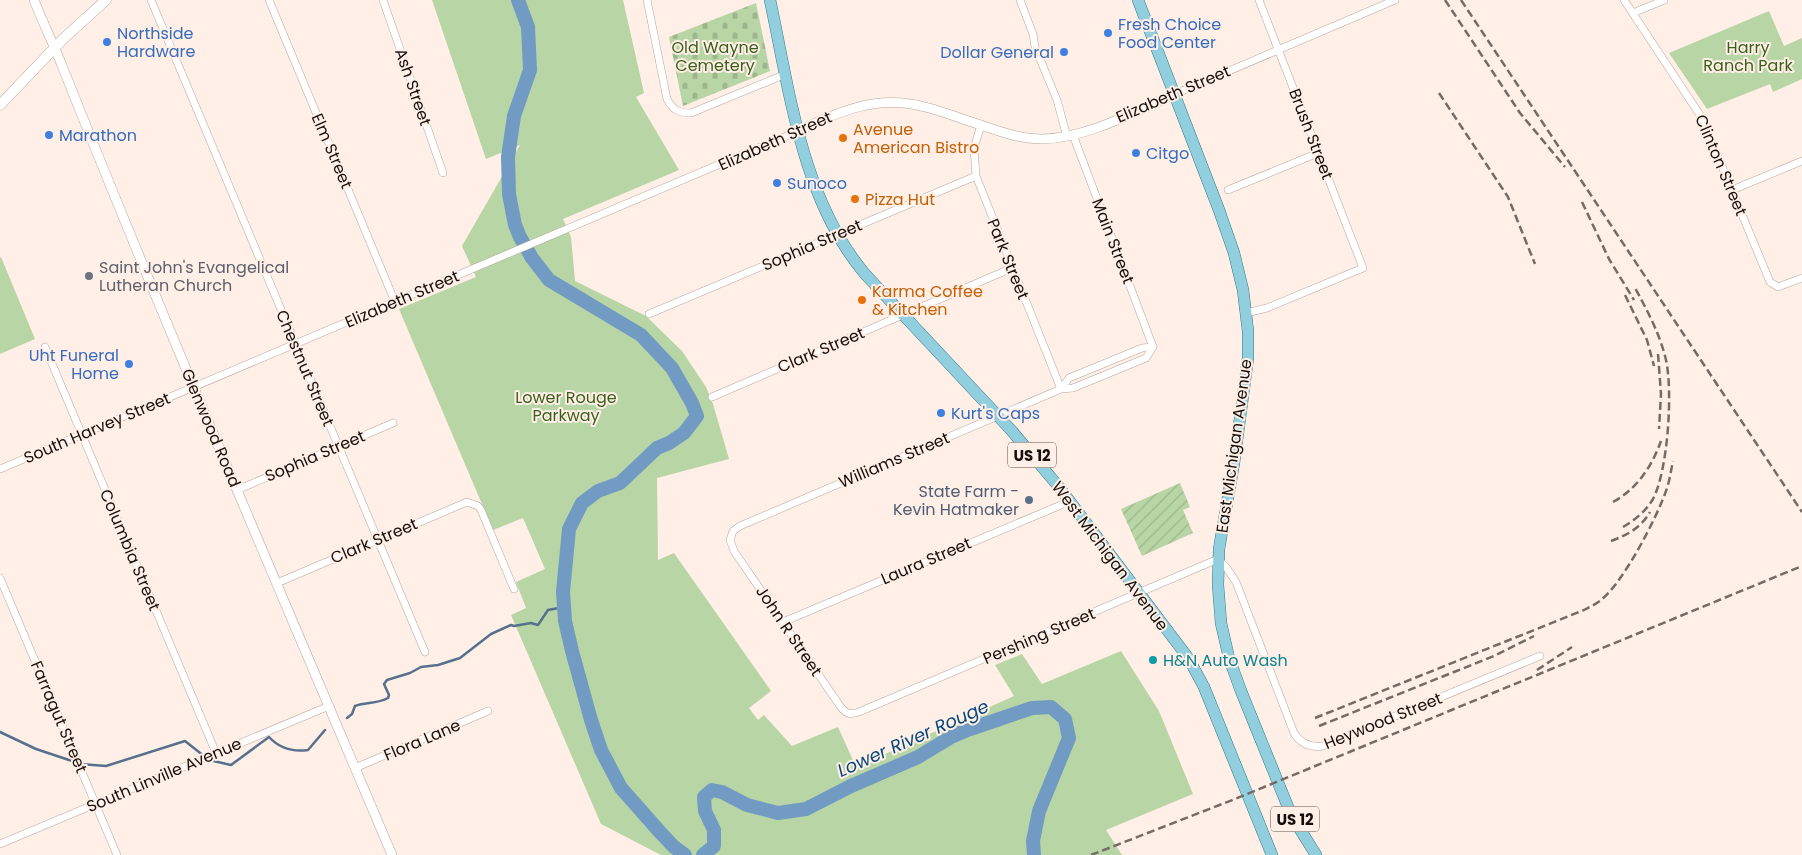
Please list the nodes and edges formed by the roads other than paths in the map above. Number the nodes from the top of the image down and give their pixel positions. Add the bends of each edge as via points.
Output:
1 (34, 0) edge
2 (106, 0) edge
3 (151, 0) edge
4 (269, 0) edge
5 (382, 0) edge
6 (647, 0) edge
7 (770, 0) edge
8 (1020, 0) edge
9 (1138, 0) edge
10 (1259, 0) edge
11 (1395, 0) edge
12 (1624, 0) edge
13 (1664, 0) edge
14 (1633, 13) junction
15 (54, 47) junction
16 (1278, 50) junction
17 (786, 74) junction
18 (1175, 94) junction
19 (0, 105) edge
20 (981, 126) junction
21 (798, 131) junction
22 (1070, 136) junction
23 (1318, 152) junction
24 (1802, 161) edge
25 (443, 173) dead end
26 (976, 176) junction
27 (1228, 190) dead end
28 (1732, 190) junction
29 (837, 234) junction
30 (1012, 268) junction
31 (1802, 278) edge
32 (395, 302) junction
33 (1246, 312) junction
34 (648, 314) dead end
35 (903, 315) junction
36 (295, 344) junction
37 (45, 347) dead end
38 (1153, 347) joint
39 (194, 388) junction
40 (1061, 389) junction
41 (712, 397) dead end
42 (999, 417) junction
43 (393, 423) dead end
44 (82, 435) junction
45 (338, 446) junction
46 (0, 469) edge
47 (237, 490) junction
48 (1068, 498) junction
49 (730, 536) joint
50 (378, 540) junction
51 (1218, 559) junction
52 (0, 578) edge
53 (277, 583) junction
54 (514, 589) dead end
55 (1140, 594) junction
56 (782, 622) junction
57 (425, 652) dead end
58 (1540, 656) dead end
59 (329, 706) junction
60 (488, 712) dead end
61 (859, 712) joint
62 (216, 753) junction
63 (355, 768) junction
64 (95, 804) junction
65 (0, 844) edge
66 (117, 855) edge
67 (392, 855) edge
68 (1272, 855) edge
69 (1316, 855) edge

1 - 15 street, Glenwood Road
2 - 15 main road
3 - 36 street, Chestnut Street
4 - 32 street, Elm Street
5 - 25 street, Ash Street
6 - 17 street via 667,98 678,112 691,113
7 - 17 main road, West Michigan Avenue / US 12
8 - 22 street, Main Street
9 - 18 main road, East Michigan Avenue / US 12
10 - 16 street, Brush Street
11 - 16 street, Elizabeth Street
12 - 14 street, Clinton Street
13 - 14 street
14 - 28 street, Clinton Street via 1702,118
15 - 19 main road
15 - 39 street, Glenwood Road
16 - 18 street, Elizabeth Street
16 - 23 street, Brush Street
17 - 21 main road, West Michigan Avenue / US 12
18 - 22 street, Elizabeth Street
18 - 33 main road, East Michigan Avenue / US 12 via 1234,253
20 - 21 street, Elizabeth Street via 924,106 888,102 848,109
20 - 22 street, Elizabeth Street via 1027,138
20 - 26 street, Park Street via 974,148
21 - 29 main road, West Michigan Avenue / US 12 via 822,204
21 - 32 street, Elizabeth Street
22 - 38 street, Main Street
23 - 27 street
23 - 33 street, Brush Street via 1363,268 1267,308
24 - 28 street
26 - 29 street, Sophia Street
26 - 30 street, Park Street
28 - 31 street, Clinton Street via 1770,282 1781,287
29 - 34 street, Sophia Street
29 - 35 main road, West Michigan Avenue / US 12 via 854,261
30 - 35 street, Clark Street
30 - 40 street, Park Street
32 - 36 street, Elizabeth Street
33 - 51 main road, East Michigan Avenue / US 12 via 1246,376
35 - 41 street, Clark Street
35 - 42 main road, West Michigan Avenue / US 12
36 - 39 street, Elizabeth Street
36 - 45 street, Chestnut Street
37 - 44 street, Columbia Street
38 - 40 street, Williams Street via 1142,348 1069,378
39 - 44 street, South Harvey Street
39 - 47 street, Glenwood Road
40 - 42 street, Williams Street
42 - 48 main road, West Michigan Avenue / US 12
42 - 49 street, Williams Street via 740,526
43 - 45 street, Sophia Street
44 - 46 street, South Harvey Street
44 - 62 street, Columbia Street
45 - 47 street, Sophia Street
45 - 50 street, Chestnut Street
47 - 53 street, Glenwood Road
48 - 55 main road, West Michigan Avenue / US 12
48 - 56 street, Laura Street via 1061,505
49 - 56 street, John R Street via 734,551
50 - 53 street, Clark Street
50 - 54 street, Clark Street via 462,503 473,503 481,510
50 - 57 street, Chestnut Street
51 - 55 street, Pershing Street
51 - 58 street, Heywood Street via 1236,582 1294,733 1300,741 1311,746 1323,746
51 - 69 main road, East Michigan Avenue / US 12 via 1221,623 1229,658 1278,781 1298,826
52 - 64 street, Farragut Street
53 - 59 street, Glenwood Road
55 - 61 street, Pershing Street
55 - 68 main road, West Michigan Avenue / US 12 via 1189,659 1204,687
56 - 61 street, John R Street via 843,710 850,715
59 - 62 street, South Linville Avenue
59 - 63 street, Glenwood Road
60 - 63 street, Flora Lane
62 - 64 street, South Linville Avenue
63 - 67 street, Glenwood Road
64 - 65 street, South Linville Avenue
64 - 66 street, Farragut Street

